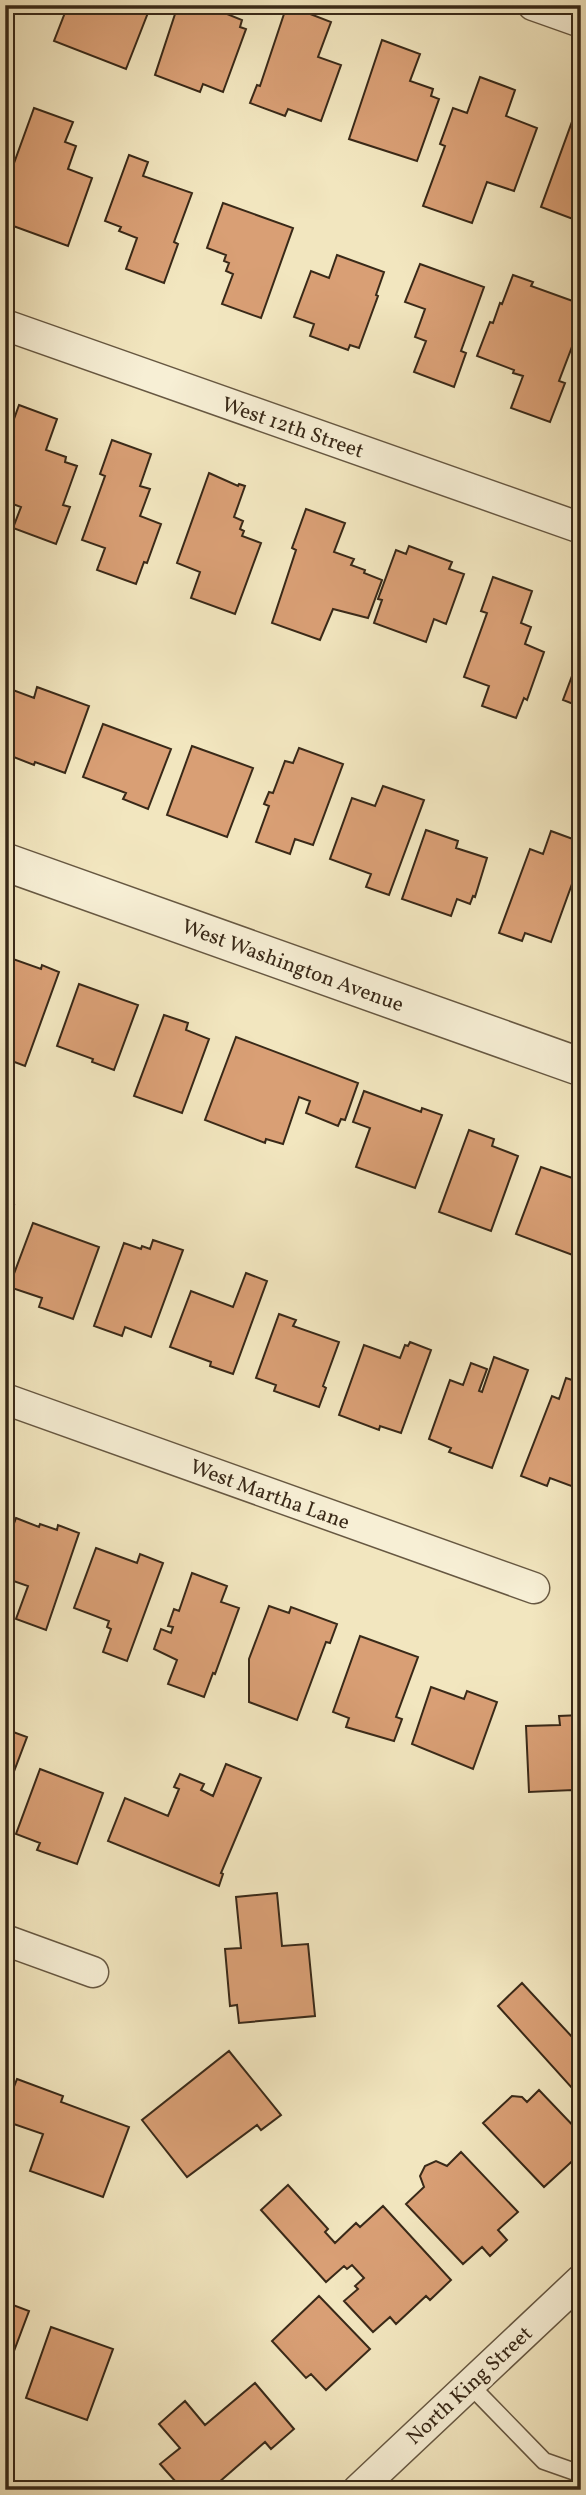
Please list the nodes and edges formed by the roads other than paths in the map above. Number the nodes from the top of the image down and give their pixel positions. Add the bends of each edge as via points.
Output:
1 (533, 5) edge
2 (581, 22) edge
3 (5, 325) edge
4 (581, 528) edge
5 (5, 862) edge
6 (581, 1067) edge
7 (5, 1399) edge
8 (534, 1588) dead end
9 (5, 1940) edge
10 (93, 1972) dead end
11 (581, 2280) edge
12 (470, 2385) junction
13 (581, 2474) edge
14 (358, 2490) edge

1 - 2 street
3 - 4 street, West 12th Street
5 - 6 street, West Washington Avenue
7 - 8 street, West Martha Lane
9 - 10 street
11 - 12 street, North King Street
12 - 13 lane via 544,2461
12 - 14 street, North King Street

